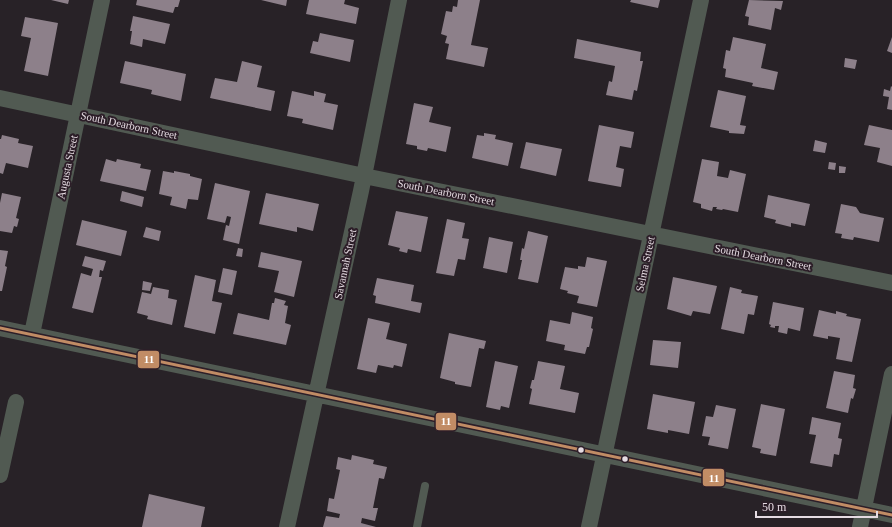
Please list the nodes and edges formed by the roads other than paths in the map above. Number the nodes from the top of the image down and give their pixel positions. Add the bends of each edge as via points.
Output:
1 (102, 0) edge
2 (399, 0) edge
3 (700, 0) edge
4 (0, 98) edge
5 (78, 114) junction
6 (364, 176) junction
7 (651, 234) junction
8 (892, 283) edge
9 (0, 328) edge
10 (32, 334) junction
11 (892, 374) edge
12 (316, 395) junction
13 (16, 402) dead end
14 (605, 455) junction
15 (0, 475) edge
16 (425, 486) dead end
17 (864, 508) junction
18 (892, 515) edge
19 (287, 527) edge
20 (418, 527) edge
21 (589, 527) edge
22 (860, 527) edge

1 - 5 street, Augusta Street
2 - 6 street, Savannah Street
3 - 7 street, Selma Street
4 - 5 street, South Dearborn Street
5 - 6 street, South Dearborn Street
5 - 10 street, Augusta Street
6 - 7 street, South Dearborn Street
6 - 12 street, Savannah Street
7 - 8 street, South Dearborn Street
7 - 14 street, Selma Street
9 - 10 street
10 - 12 street
11 - 17 street
12 - 14 street
12 - 19 street, Savannah Street
13 - 15 street
14 - 17 street
14 - 21 street, Selma Street
16 - 20 lane
17 - 18 street
17 - 22 street

